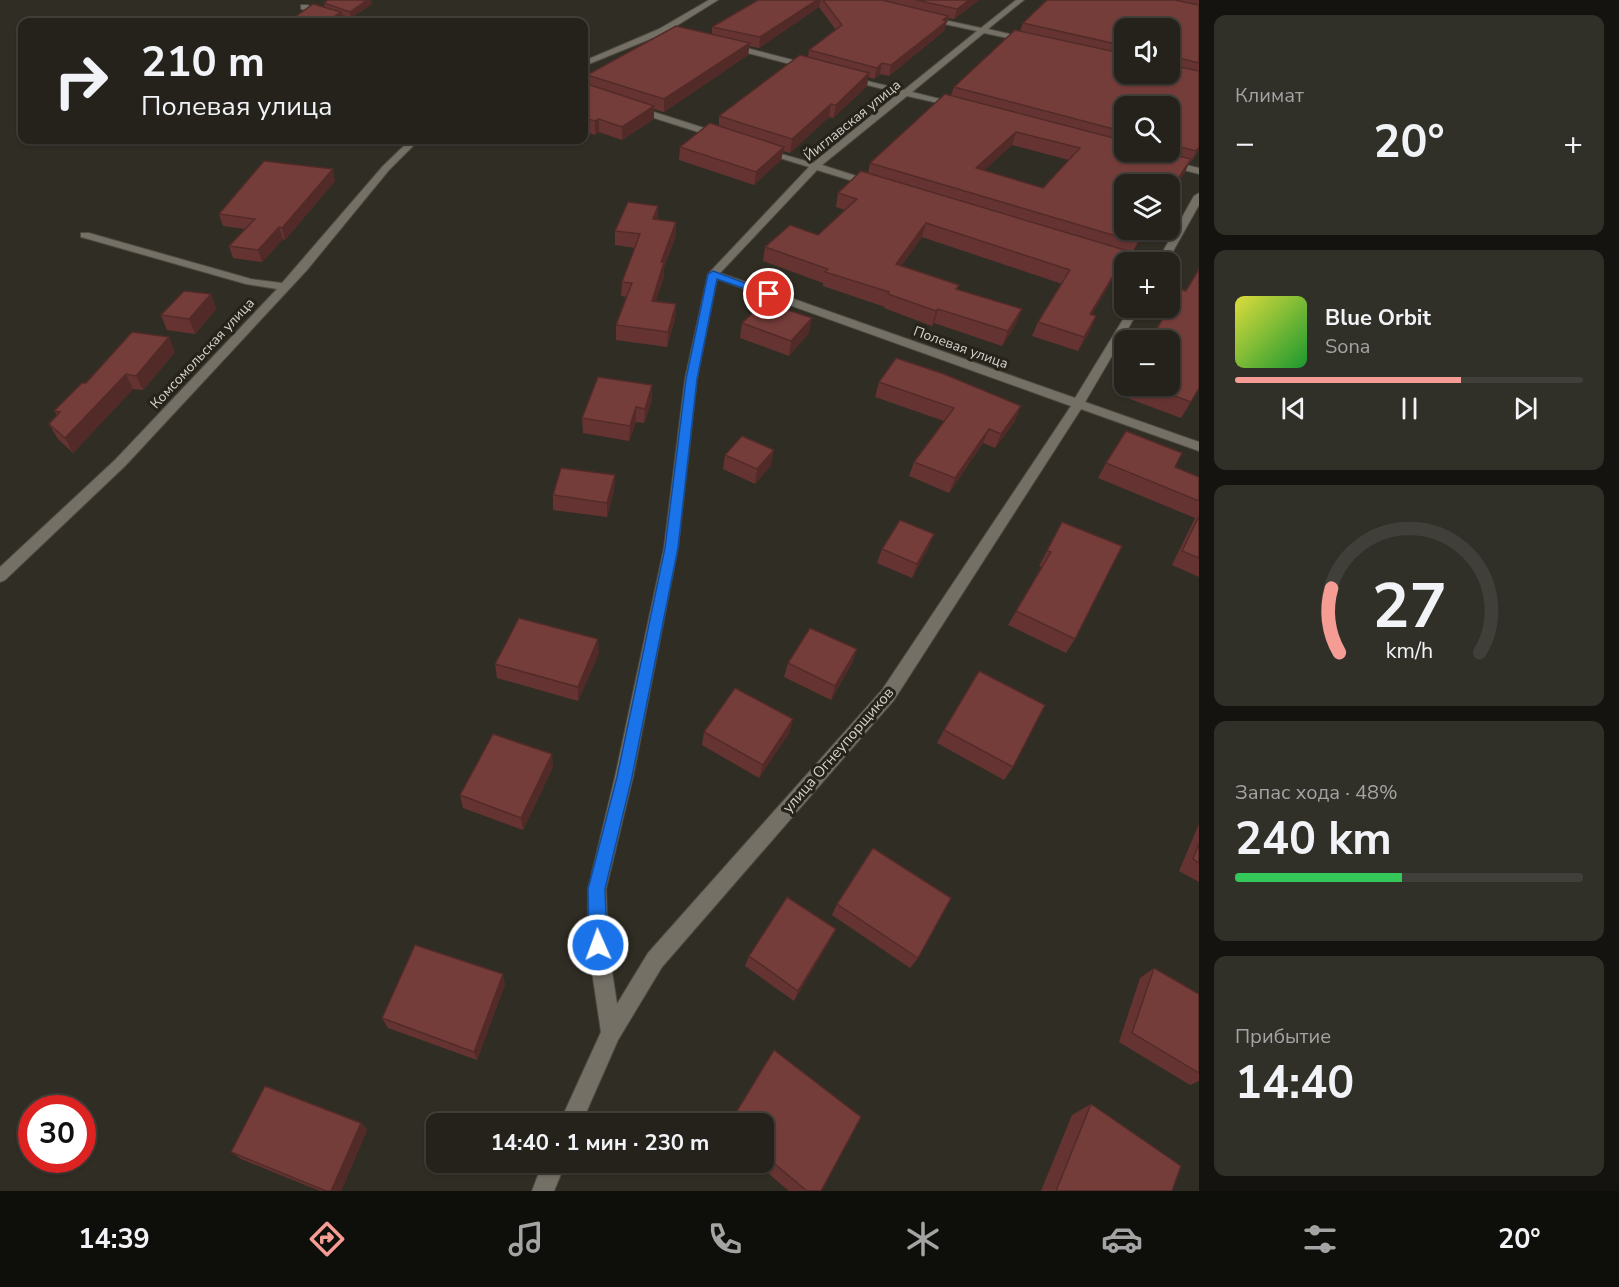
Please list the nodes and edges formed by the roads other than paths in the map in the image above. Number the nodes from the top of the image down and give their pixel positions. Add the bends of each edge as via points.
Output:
1 (714, 0) edge
2 (1020, 0) edge
3 (304, 7) edge
4 (917, 15) edge
5 (338, 18) edge
6 (662, 31) junction
7 (984, 31) junction
8 (682, 34) edge
9 (1038, 43) edge
10 (726, 45) edge
11 (588, 62) edge
12 (816, 68) edge
13 (838, 75) edge
14 (907, 93) junction
15 (628, 107) edge
16 (964, 108) edge
17 (727, 138) edge
18 (411, 144) edge
19 (749, 145) edge
20 (1166, 162) edge
21 (815, 166) junction
22 (1199, 171) edge
23 (882, 187) edge
24 (1199, 196) edge
25 (85, 235) dead end
26 (1096, 252) edge
27 (1168, 252) edge
28 (1114, 257) edge
29 (713, 274) junction
30 (284, 287) junction
31 (1129, 318) edge
32 (1078, 404) junction
33 (1199, 447) edge
34 (0, 576) edge
35 (611, 1033) junction
36 (575, 1113) edge
37 (550, 1173) edge
38 (543, 1191) edge

1 - 6 street
2 - 7 street, Йиглавская улица
3 - 5 street
4 - 7 street
6 - 8 street
6 - 11 street
7 - 9 street
7 - 14 street, Йиглавская улица
10 - 12 street
13 - 14 street
14 - 16 street
14 - 21 street, Йиглавская улица
15 - 17 street
18 - 30 street, Комсомольская улица
19 - 21 street
20 - 22 street
21 - 23 street
21 - 29 street, Йиглавская улица
24 - 27 street
25 - 30 street via 250,282
26 - 28 street
29 - 32 street, Полевая улица
29 - 35 street via 691,379 671,548 597,889 598,945
30 - 34 street, Комсомольская улица via 120,463
31 - 32 street, улица Огнеупорщиков
32 - 33 street, Полевая улица
32 - 35 street, улица Огнеупорщиков via 888,695 655,960
35 - 36 street, улица Огнеупорщиков
37 - 38 street

